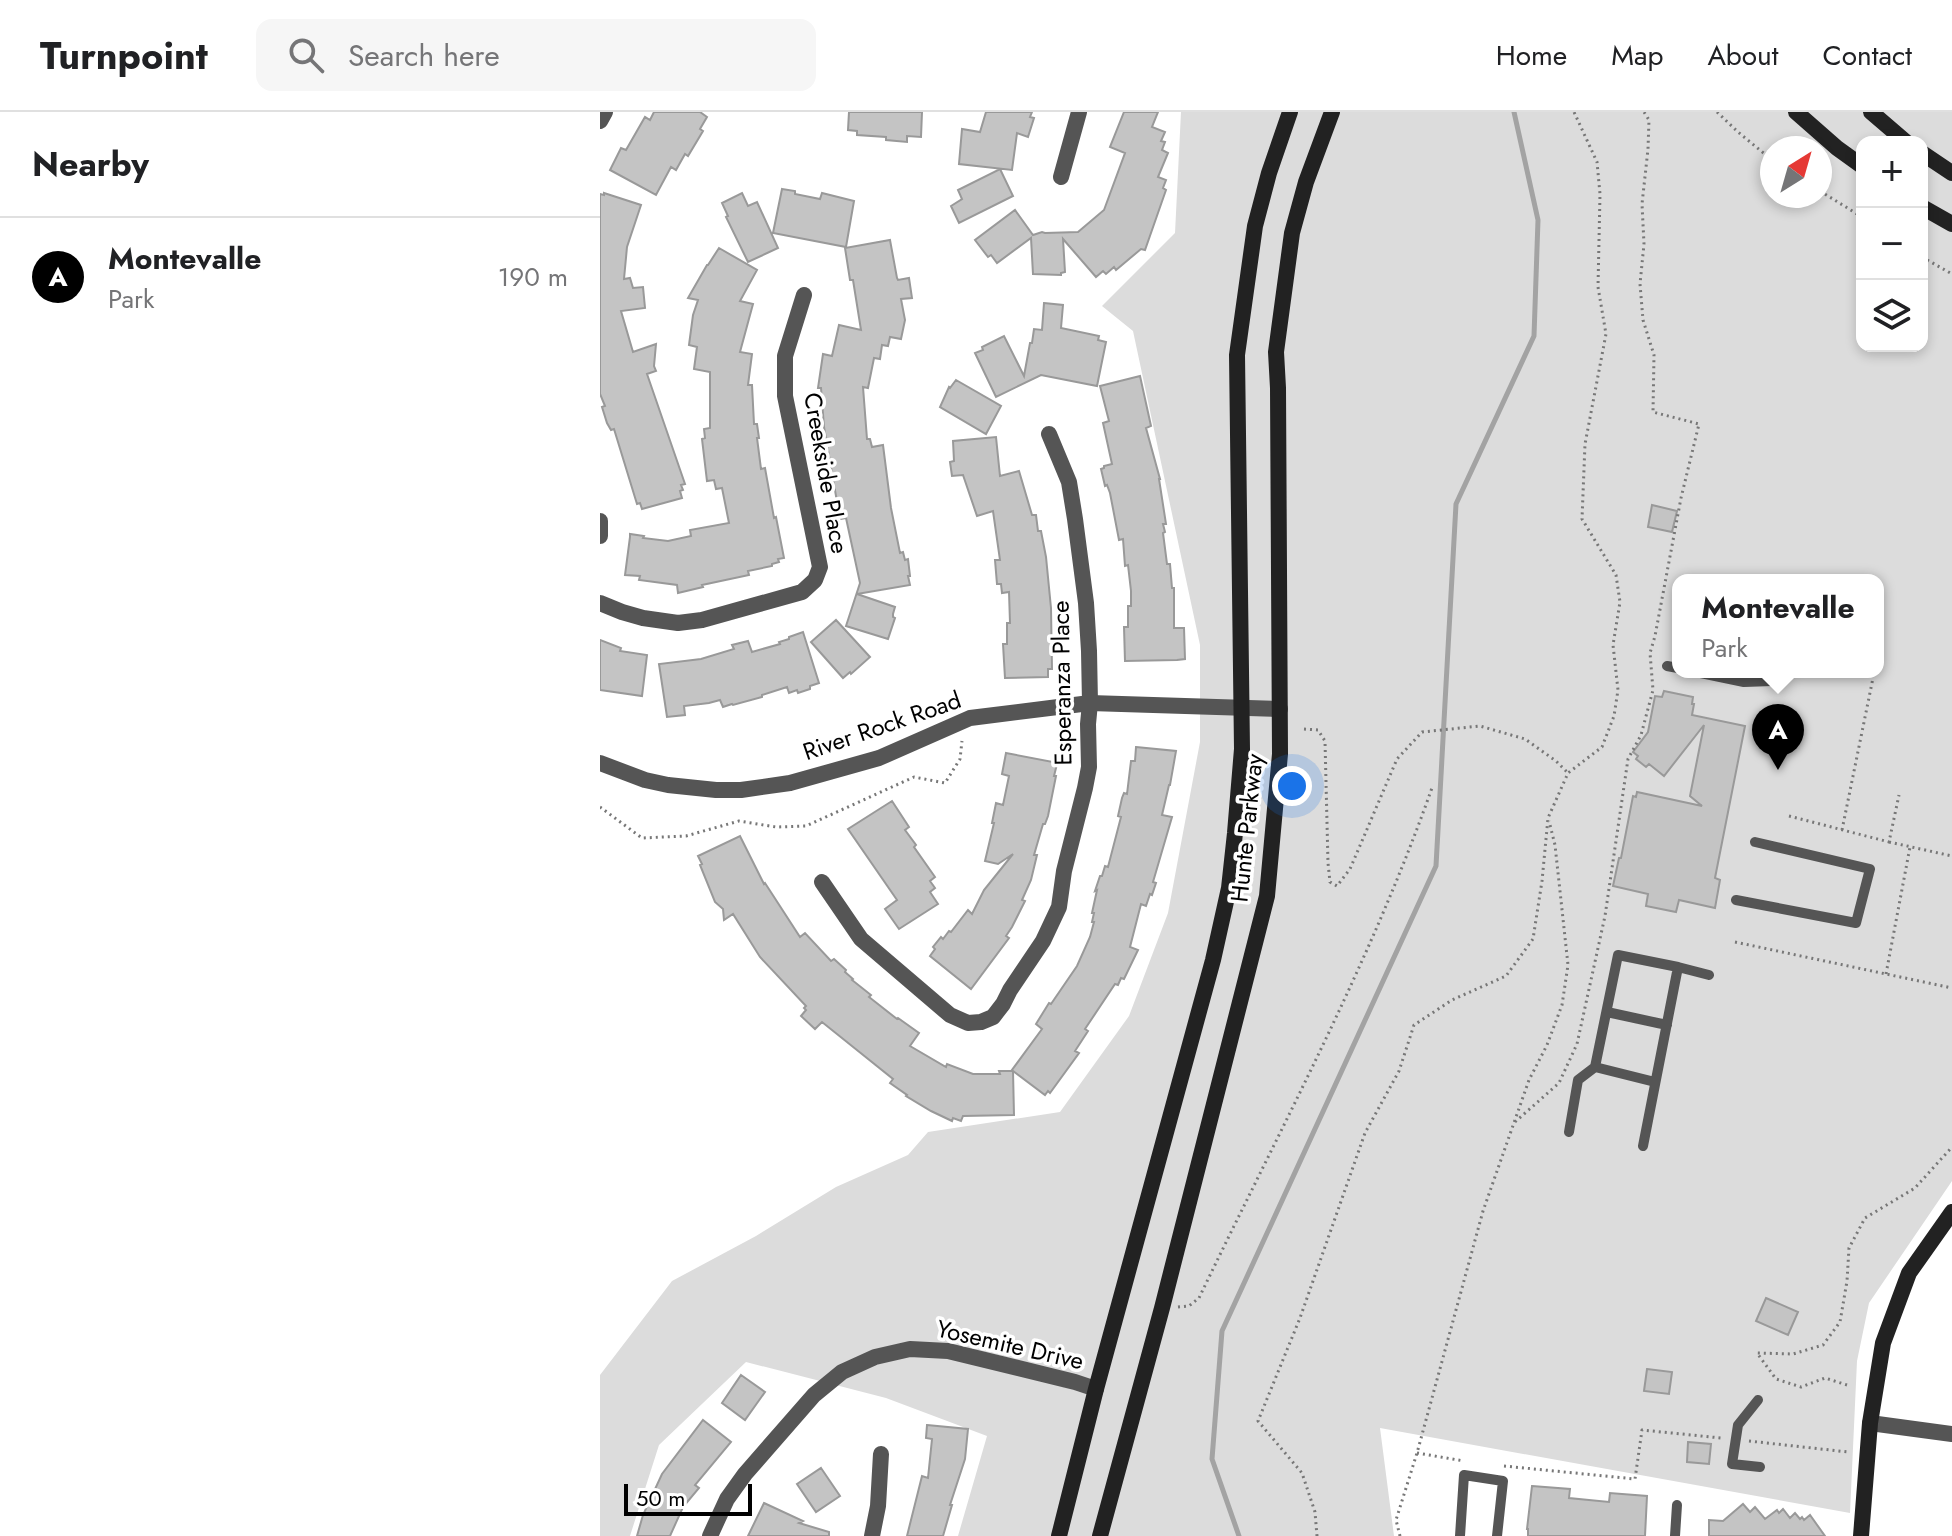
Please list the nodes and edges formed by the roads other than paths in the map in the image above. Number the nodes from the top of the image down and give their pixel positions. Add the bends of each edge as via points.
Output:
1 (605, 112) edge
2 (1079, 112) edge
3 (1290, 112) edge
4 (1332, 112) edge
5 (1796, 112) edge
6 (1871, 112) edge
7 (600, 121) edge
8 (1899, 136) edge
9 (1928, 157) edge
10 (1856, 162) edge
11 (1952, 173) edge
12 (1061, 177) dead end
13 (1924, 208) edge
14 (1952, 224) edge
15 (804, 295) dead end
16 (1049, 434) dead end
17 (600, 521) edge
18 (600, 536) edge
19 (600, 603) edge
20 (1725, 678) edge
21 (1772, 681) dead end
22 (1090, 703) junction
23 (1242, 708) junction
24 (1280, 709) junction
25 (600, 763) edge
26 (1755, 842) dead end
27 (822, 882) dead end
28 (1736, 900) dead end
29 (1678, 967) junction
30 (1709, 975) dead end
31 (1607, 1012) junction
32 (1667, 1025) junction
33 (1595, 1067) junction
34 (1655, 1082) junction
35 (1569, 1132) dead end
36 (1643, 1146) dead end
37 (1952, 1212) edge
38 (1096, 1389) junction
39 (1758, 1400) dead end
40 (1870, 1423) junction
41 (1952, 1434) edge
42 (881, 1454) dead end
43 (1760, 1467) dead end
44 (1677, 1505) dead end
45 (710, 1536) edge
46 (872, 1536) edge
47 (1059, 1536) edge
48 (1100, 1536) edge
49 (1460, 1536) edge
50 (1497, 1536) edge
51 (1675, 1536) edge
52 (1861, 1536) edge

1 - 7 street
2 - 12 street
3 - 23 main road, Hunte Parkway via 1255,226 1237,355
4 - 24 main road, Hunte Parkway via 1292,233 1276,352
5 - 10 main road
6 - 8 main road
9 - 11 main road
13 - 14 main road
15 - 19 street, Creekside Place via 785,356 785,396 820,567 815,580 802,592 678,623
16 - 22 street, Esperanza Place via 1069,482 1075,519 1086,603
17 - 18 street
20 - 21 lane
22 - 23 street, River Rock Road
22 - 25 street, River Rock Road via 970,718 879,758 766,787 691,789
22 - 27 street, Esperanza Place via 1089,767 1059,907 993,1017 968,1023 950,1015 861,939
23 - 24 street, River Rock Road
23 - 38 main road, Hunte Parkway via 1229,888
24 - 48 main road, Hunte Parkway via 1267,896
26 - 28 lane via 1870,869 1856,923
29 - 30 lane
29 - 31 lane via 1618,955
29 - 32 lane
31 - 32 lane
31 - 33 lane
32 - 34 lane
33 - 34 lane
33 - 35 lane via 1578,1080
34 - 36 lane
37 - 40 main road via 1909,1273 1883,1343
38 - 45 street, Yosemite Drive via 948,1351 910,1349 875,1357 842,1372 814,1395 745,1474
38 - 47 main road, Hunte Parkway
39 - 43 lane via 1738,1425 1732,1464
40 - 41 street
40 - 52 main road
42 - 46 street
44 - 51 lane
49 - 50 lane via 1464,1475 1503,1481

